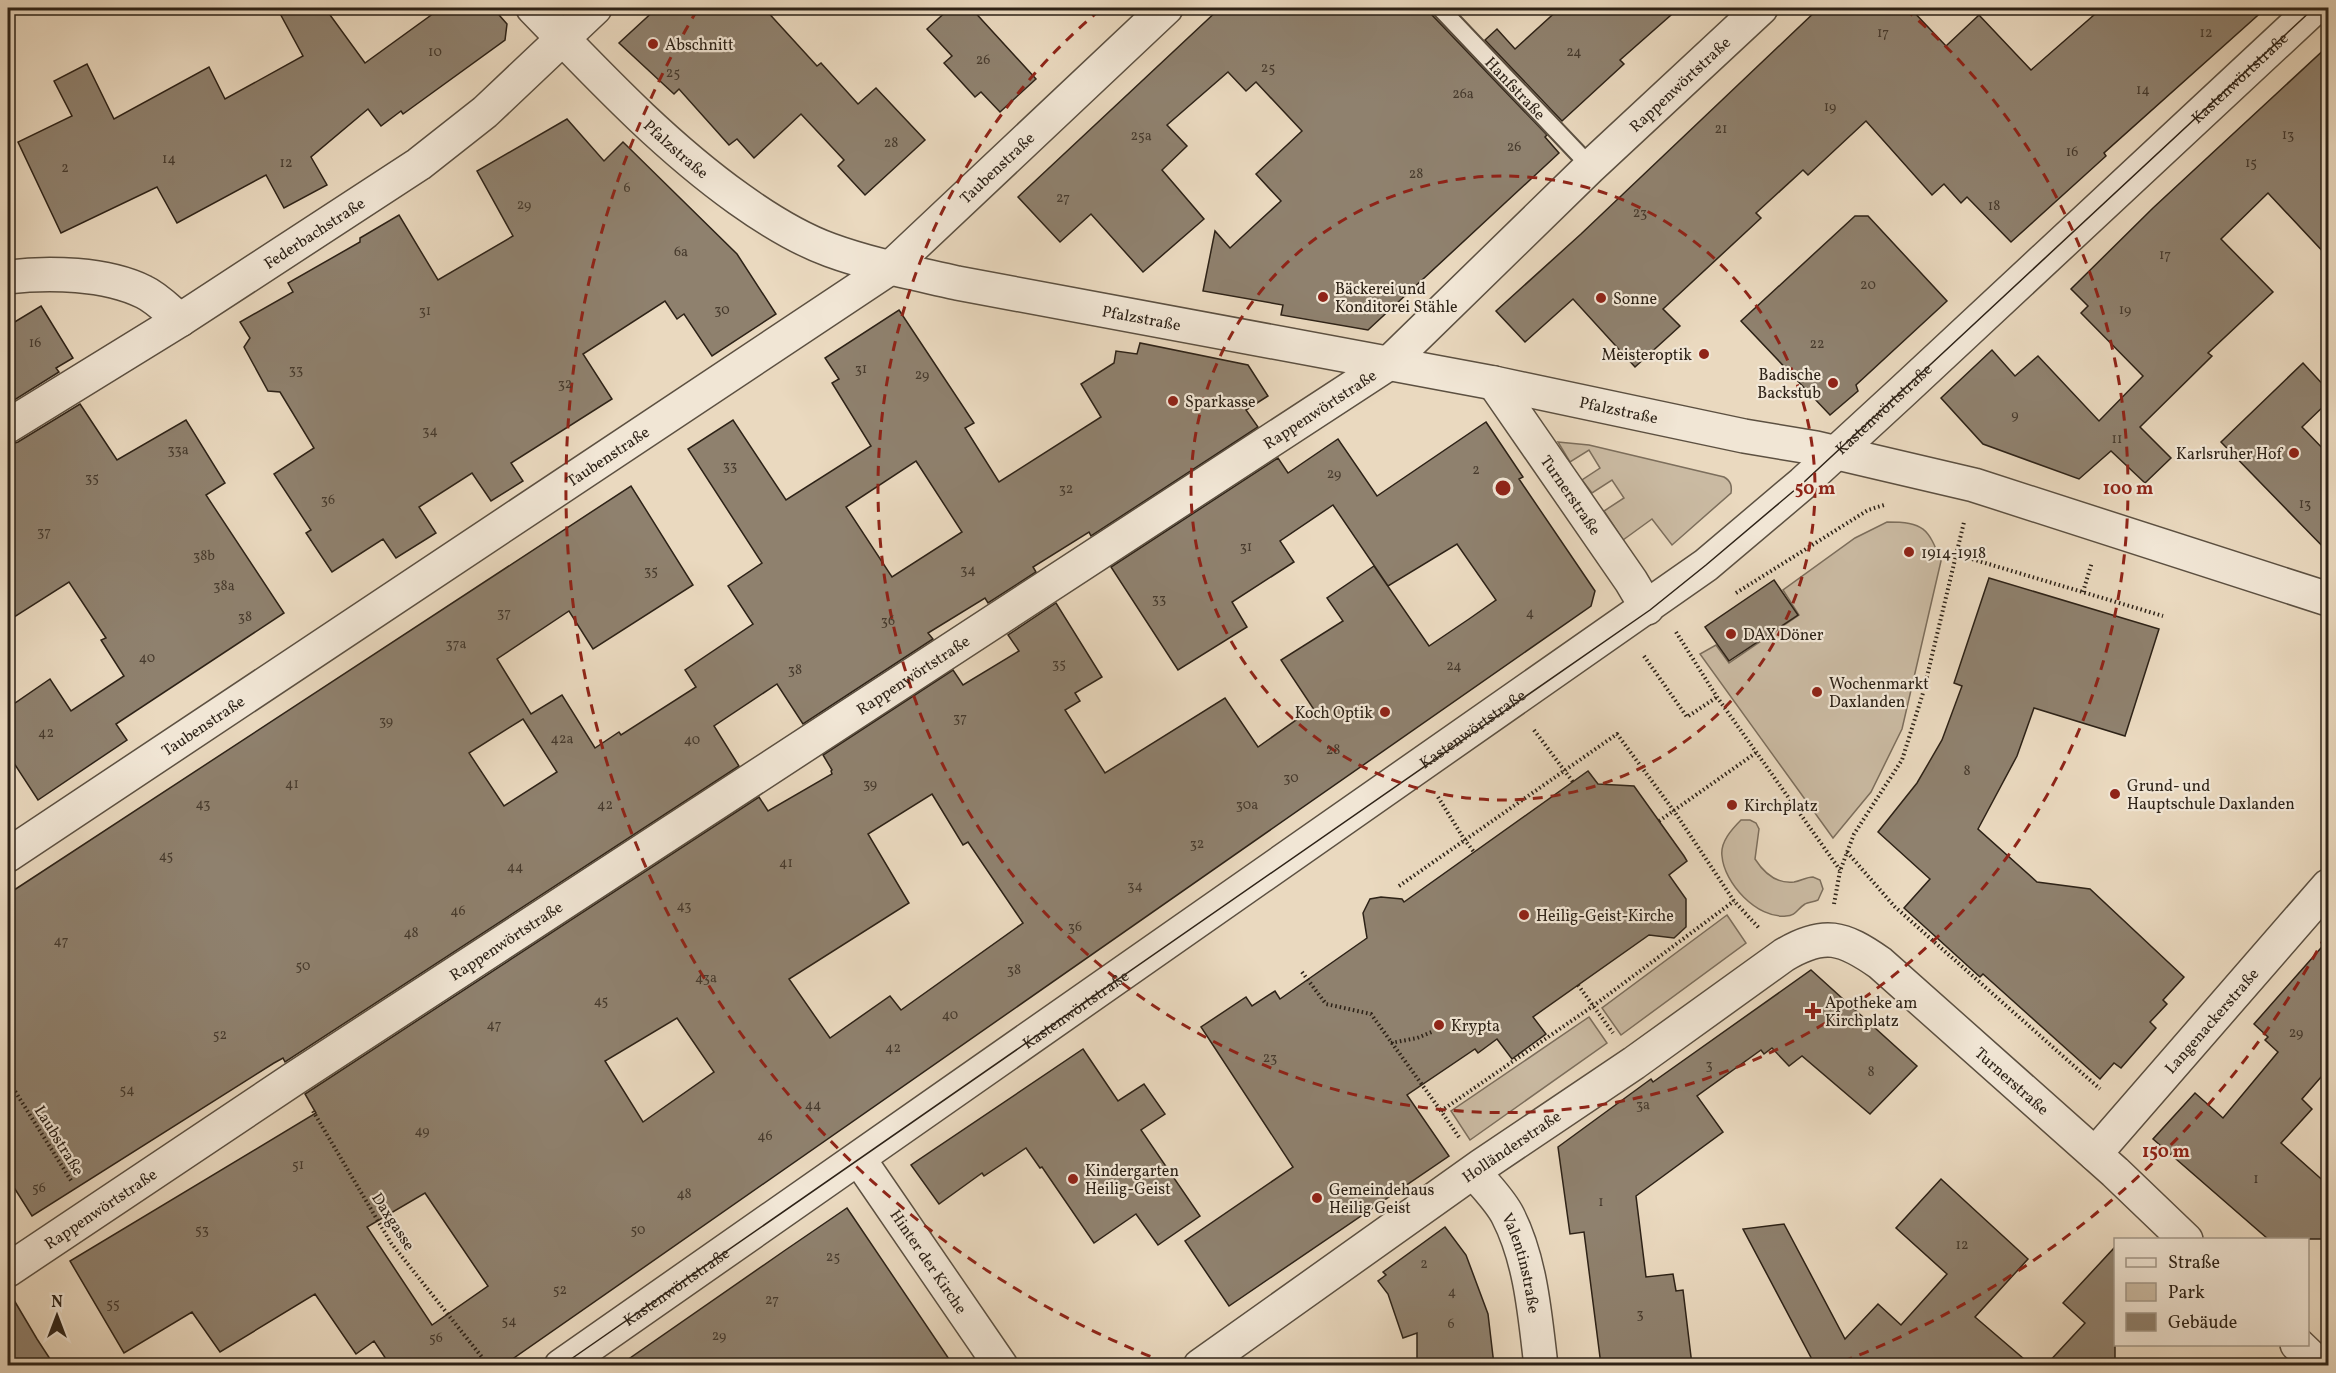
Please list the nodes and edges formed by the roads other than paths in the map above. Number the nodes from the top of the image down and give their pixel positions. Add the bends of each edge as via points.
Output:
1 (533, 8) edge
2 (594, 8) edge
3 (1166, 8) edge
4 (1440, 8) edge
5 (1761, 8) edge
6 (2314, 8) edge
7 (562, 38) junction
8 (1591, 167) junction
9 (890, 268) junction
10 (8, 277) edge
11 (180, 320) junction
12 (1388, 364) junction
13 (1494, 383) junction
14 (8, 426) edge
15 (1835, 453) junction
16 (2328, 598) edge
17 (1651, 605) junction
18 (8, 855) edge
19 (2328, 886) edge
20 (1828, 940) joint
21 (2095, 1154) junction
22 (859, 1158) junction
23 (1478, 1169) junction
24 (2185, 1238) edge
25 (8, 1270) edge
26 (2299, 1346) edge
27 (561, 1365) edge
28 (1001, 1365) edge
29 (1200, 1365) edge
30 (1541, 1365) edge
31 (2320, 1365) edge

1 - 7 street, Pfalzstraße
2 - 7 street, Federbachstraße
3 - 9 street, Taubenstraße
4 - 8 lane, Hanfstraße
5 - 8 street, Rappenwörtstraße
6 - 15 street, Kastenwörtstraße
7 - 9 street, Pfalzstraße via 656,133 765,218 828,249
7 - 11 street, Federbachstraße via 485,112 418,164
8 - 12 street, Rappenwörtstraße
9 - 12 street, Pfalzstraße
9 - 18 street, Taubenstraße
10 - 11 street via 69,274 111,281 144,292
11 - 14 street, Federbachstraße
12 - 13 street, Pfalzstraße
12 - 25 street, Rappenwörtstraße
13 - 15 street, Pfalzstraße
13 - 17 street, Turnerstraße
15 - 16 street, Pfalzstraße via 1974,485
15 - 17 street, Kastenwörtstraße via 1769,513
17 - 22 street, Kastenwörtstraße
19 - 21 street, Langenackerstraße
20 - 21 street, Turnerstraße via 1854,945 1880,963
20 - 23 street, Holländerstraße via 1803,944 1784,955
21 - 24 street, Turnerstraße
22 - 27 street, Kastenwörtstraße
22 - 28 street, Hinter der Kirche
23 - 29 street, Holländerstraße
23 - 30 street, Valentinstraße via 1507,1214 1522,1249
26 - 31 street

